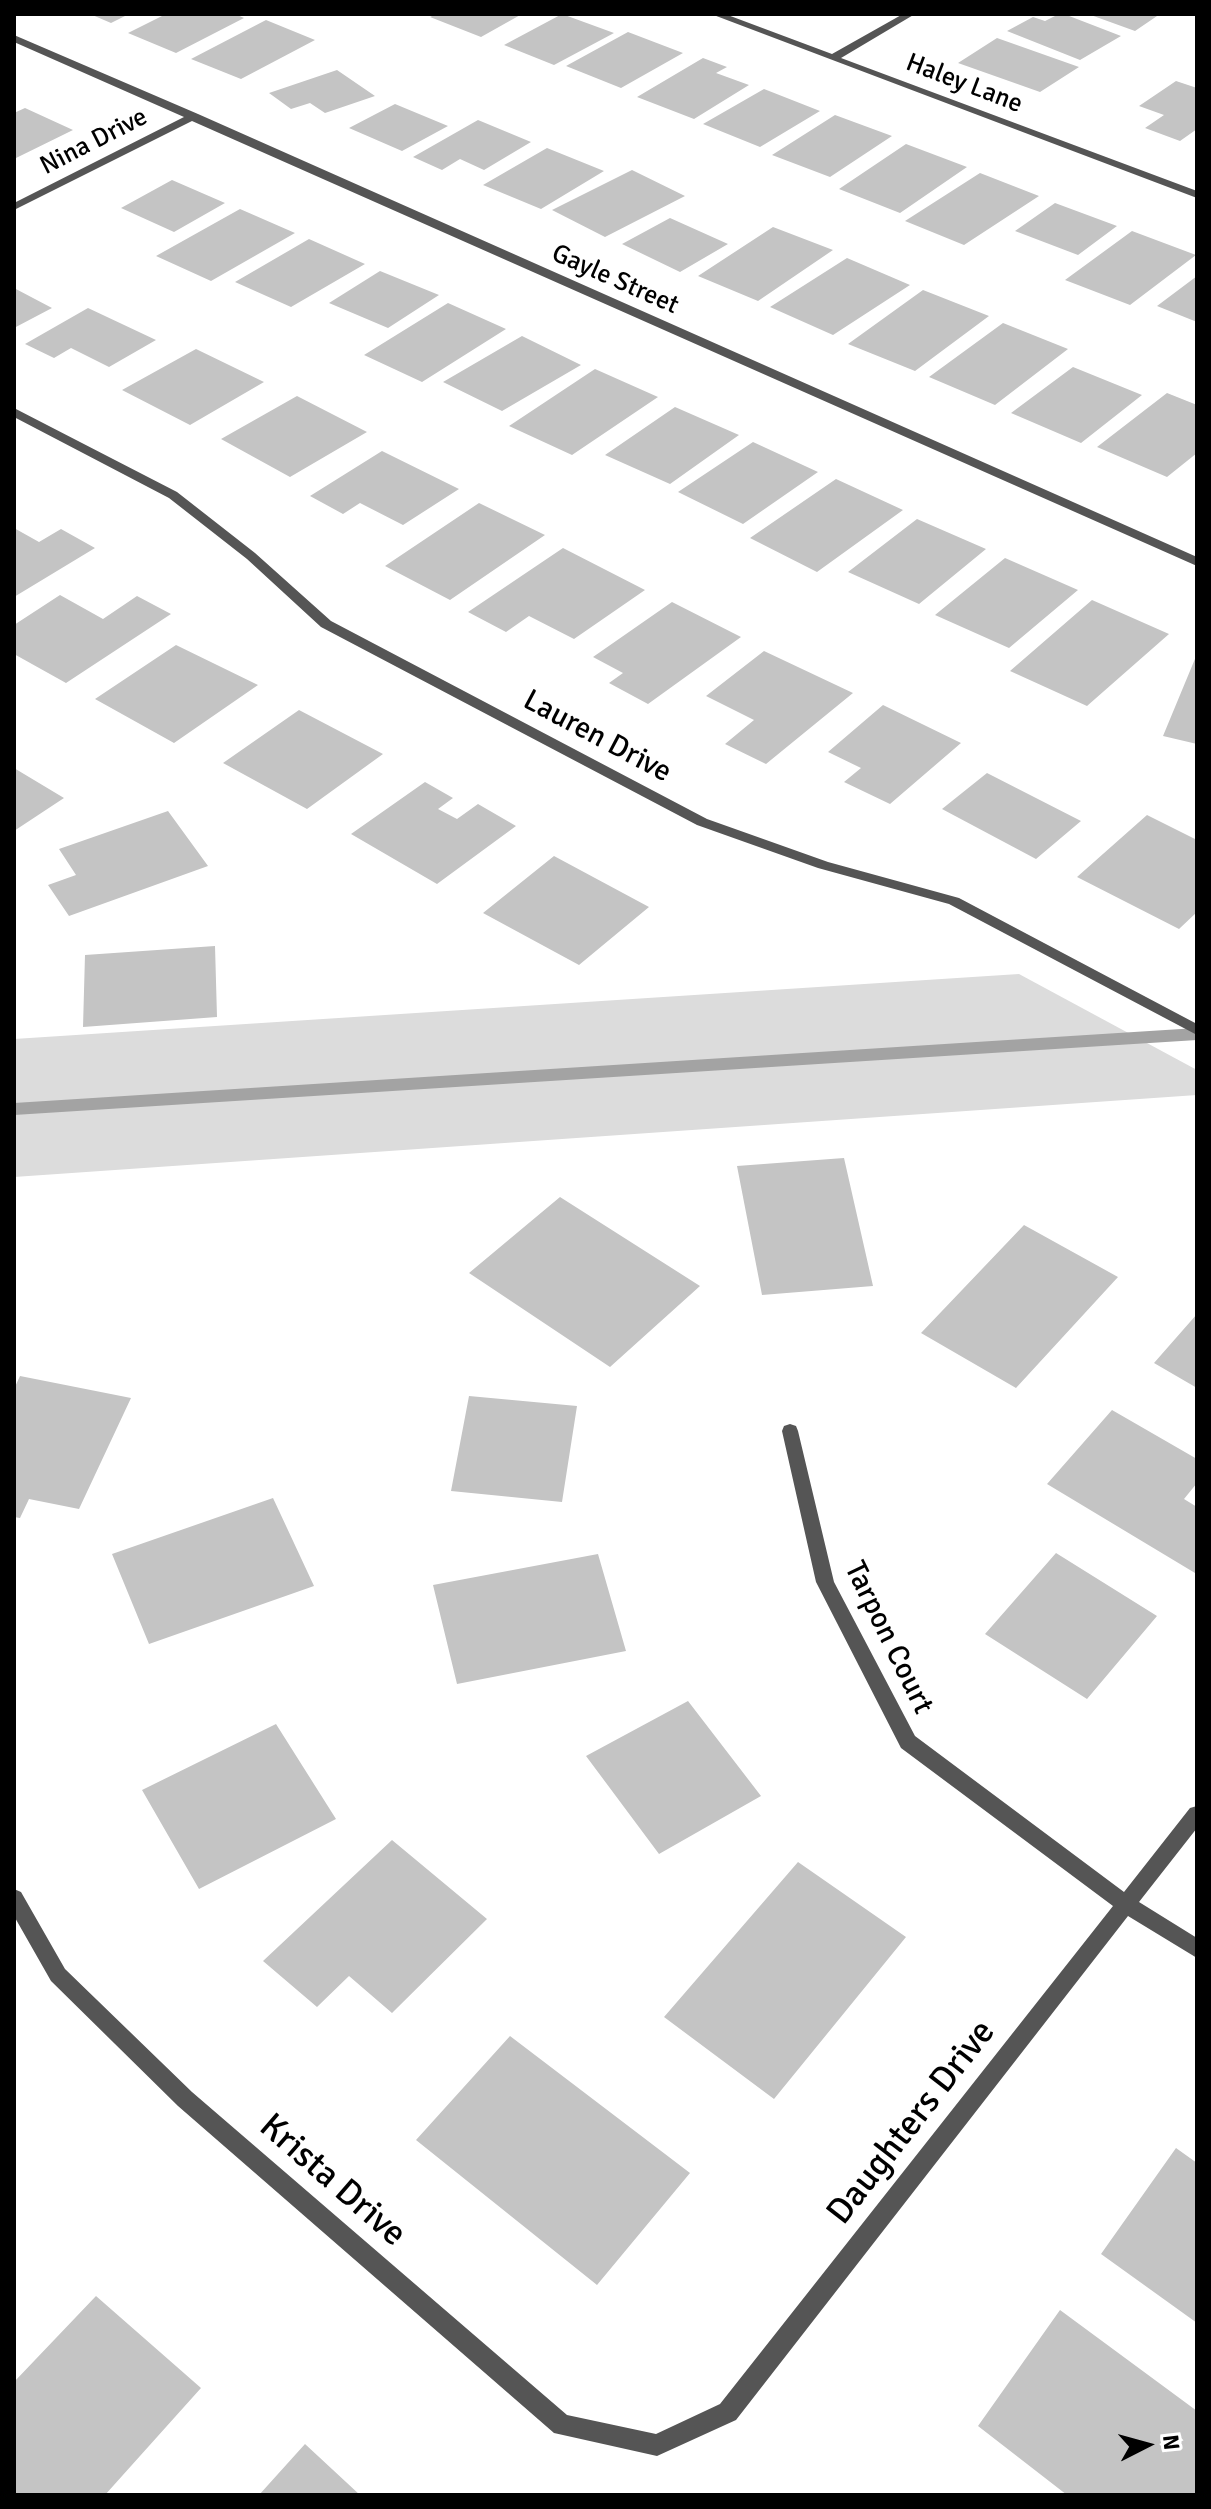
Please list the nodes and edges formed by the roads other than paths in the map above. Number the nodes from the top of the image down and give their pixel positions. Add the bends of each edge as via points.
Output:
1 (716, 14) edge
2 (910, 14) edge
3 (14, 38) edge
4 (833, 58) junction
5 (194, 116) junction
6 (1197, 195) edge
7 (14, 207) edge
8 (14, 412) edge
9 (1197, 562) edge
10 (1197, 1030) edge
11 (790, 1431) dead end
12 (1197, 1814) edge
13 (14, 1898) edge
14 (1127, 1905) junction
15 (1197, 1949) edge
16 (657, 2445) joint

1 - 4 street, Haley Lane
2 - 4 street
3 - 5 street, Gayle Street
4 - 6 street, Haley Lane
5 - 7 street, Nina Drive
5 - 9 street, Gayle Street
8 - 10 street, Lauren Drive via 173,495 326,624 702,822 823,865 954,901
11 - 14 street, Tarpon Court via 825,1582 908,1742
12 - 14 street, Daughters Drive
13 - 16 street, Krista Drive via 58,1975 185,2099 562,2425
14 - 15 street, Tarpon Court
14 - 16 street, Daughters Drive via 728,2412

